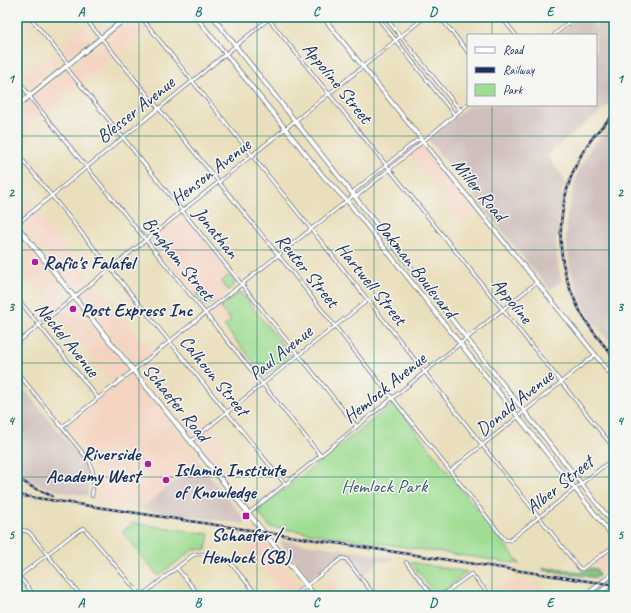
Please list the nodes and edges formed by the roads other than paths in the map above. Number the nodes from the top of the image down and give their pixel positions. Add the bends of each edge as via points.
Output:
1 (30, 17) edge
2 (84, 17) edge
3 (127, 17) edge
4 (141, 17) edge
5 (196, 17) edge
6 (213, 17) edge
7 (324, 17) edge
8 (377, 17) edge
9 (385, 17) edge
10 (425, 17) edge
11 (440, 17) edge
12 (501, 17) edge
13 (562, 17) edge
14 (576, 17) edge
15 (269, 18) edge
16 (568, 24) junction
17 (515, 34) edge
18 (555, 34) edge
19 (401, 36) junction
20 (101, 38) junction
21 (396, 41) junction
22 (236, 45) junction
23 (467, 51) edge
24 (226, 54) junction
25 (67, 65) junction
26 (363, 67) junction
27 (17, 78) edge
28 (192, 81) junction
29 (329, 94) junction
30 (30, 96) junction
31 (467, 105) edge
32 (17, 106) edge
33 (159, 108) junction
34 (460, 110) junction
35 (454, 114) junction
36 (296, 121) junction
37 (286, 129) junction
38 (123, 138) junction
39 (422, 140) junction
40 (405, 150) junction
41 (17, 153) edge
42 (408, 154) junction
43 (253, 156) junction
44 (386, 165) junction
45 (87, 167) junction
46 (390, 169) junction
47 (370, 178) junction
48 (219, 182) junction
49 (374, 182) junction
50 (354, 195) junction
51 (52, 196) junction
52 (346, 201) junction
53 (182, 210) junction
54 (17, 225) edge
55 (311, 229) junction
56 (146, 239) junction
57 (278, 255) junction
58 (409, 264) junction
59 (110, 268) junction
60 (401, 270) junction
61 (537, 282) junction
62 (242, 284) junction
63 (75, 297) junction
64 (17, 298) edge
65 (368, 300) junction
66 (503, 310) junction
67 (205, 312) junction
68 (39, 326) junction
69 (335, 326) junction
70 (467, 338) junction
71 (170, 341) junction
72 (17, 344) edge
73 (460, 344) junction
74 (299, 355) junction
75 (595, 355) junction
76 (133, 370) junction
77 (17, 372) edge
78 (425, 372) junction
79 (614, 378) edge
80 (561, 382) junction
81 (263, 384) junction
82 (98, 398) junction
83 (392, 398) junction
84 (524, 411) junction
85 (227, 412) junction
86 (517, 417) junction
87 (62, 427) junction
88 (357, 427) junction
89 (191, 441) junction
90 (482, 445) junction
91 (614, 448) edge
92 (321, 456) junction
93 (614, 458) edge
94 (450, 471) junction
95 (285, 484) junction
96 (582, 484) junction
97 (574, 489) junction
98 (92, 496) dead end
99 (249, 513) junction
100 (540, 517) junction
101 (614, 525) edge
102 (17, 534) edge
103 (614, 538) edge
104 (507, 541) joint
105 (614, 546) edge
106 (47, 554) junction
107 (406, 562) dead end
108 (177, 568) junction
109 (614, 573) edge
110 (18, 576) edge
111 (614, 581) edge
112 (307, 585) junction
113 (35, 596) edge
114 (81, 596) edge
115 (141, 596) edge
116 (200, 596) edge
117 (258, 596) edge
118 (293, 596) edge
119 (315, 596) edge
120 (376, 596) edge
121 (434, 596) edge
122 (441, 596) edge
123 (490, 596) edge
124 (585, 596) edge
125 (596, 596) edge

1 - 25 street, Jonathan
2 - 20 street, Reuter Street
3 - 20 main road
4 - 28 street, Hartwell Street
5 - 24 street, Oakman Boulevard
6 - 22 street, Oakman Boulevard
7 - 26 street, Miller Road
8 - 21 street
9 - 19 street
10 - 19 street
11 - 23 street
12 - 17 street
13 - 16 street
14 - 16 street
15 - 22 street, Blesser Avenue
15 - 29 street, Appoline Street
16 - 18 street
19 - 21 street
19 - 34 street
20 - 25 main road
20 - 33 street, Reuter Street
21 - 26 street, Henson Avenue
21 - 35 street
22 - 24 street, Blesser Avenue
22 - 36 street, Oakman Boulevard
24 - 28 street, Blesser Avenue
24 - 37 street, Oakman Boulevard
25 - 30 main road
25 - 38 street, Jonathan
26 - 29 street, Henson Avenue
26 - 39 street, Miller Road
27 - 30 street, Bingham Street
28 - 33 street, Blesser Avenue
28 - 43 street, Hartwell Street
29 - 36 street, Henson Avenue
29 - 44 street, Appoline Street
30 - 32 main road
30 - 45 street, Bingham Street
31 - 34 street
33 - 38 street, Blesser Avenue
33 - 48 street, Reuter Street
34 - 35 street
35 - 39 street
36 - 37 street, Henson Avenue
36 - 50 street, Oakman Boulevard
37 - 43 street, Henson Avenue
37 - 52 street, Oakman Boulevard
38 - 45 street, Blesser Avenue
38 - 53 street, Jonathan
39 - 40 street via 417,140
39 - 42 street via 420,145
39 - 61 street, Miller Road
40 - 42 street
40 - 44 street
41 - 51 street, Calhoun Street
42 - 46 street
43 - 48 street, Henson Avenue
43 - 55 street, Hartwell Street
44 - 46 street, Appoline Street
44 - 47 street
45 - 51 street, Blesser Avenue
45 - 56 street, Bingham Street
46 - 49 street
46 - 66 street, Appoline
47 - 49 street
47 - 50 street via 354,191
48 - 53 street, Henson Avenue
48 - 57 street, Reuter Street
49 - 50 street via 357,196
50 - 52 street
50 - 58 street, Oakman Boulevard
51 - 54 street, Blesser Avenue
51 - 59 street, Calhoun Street
52 - 55 street
52 - 60 street, Oakman Boulevard
53 - 56 street, Henson Avenue
53 - 62 street, Jonathan
54 - 63 main road, Schaefer Road
55 - 57 street
55 - 65 street, Hartwell Street
56 - 59 street, Henson Avenue
56 - 67 street, Bingham Street
57 - 62 street
57 - 69 street, Reuter Street
58 - 60 street
58 - 70 street, Oakman Boulevard
59 - 63 street, Henson Avenue
59 - 71 street, Calhoun Street
60 - 73 street, Oakman Boulevard
61 - 66 street, Hemlock Avenue
61 - 75 street, Miller Road
62 - 67 street
62 - 74 street, Jonathan
63 - 68 street, Henson Avenue
63 - 76 main road, Schaefer Road
64 - 68 street, Neckel Avenue
65 - 69 street, Paul Avenue
65 - 78 street, Hartwell Street
66 - 70 street, Hemlock Avenue
66 - 80 street, Appoline
67 - 71 street
67 - 81 street, Bingham Street
68 - 72 street, Henson Avenue
68 - 82 street, Neckel Avenue
69 - 74 street, Paul Avenue
69 - 83 street, Reuter Street
70 - 73 street, Hemlock Avenue
70 - 84 street, Oakman Boulevard
71 - 76 street
71 - 85 street, Calhoun Street
73 - 78 street, Hemlock Avenue
73 - 86 street, Oakman Boulevard
74 - 81 street, Paul Avenue
74 - 88 street, Jonathan
75 - 79 street, Miller Road
75 - 80 street, Donald Avenue
76 - 82 street
76 - 89 main road, Schaefer Road
77 - 87 street
78 - 83 street, Hemlock Avenue
78 - 90 street, Hartwell Street
80 - 84 street, Donald Avenue
80 - 91 street, Appoline
81 - 85 street, Paul Avenue
81 - 92 street, Bingham Street
82 - 87 street
83 - 88 street, Hemlock Avenue
83 - 94 street, Reuter Street
84 - 86 street, Donald Avenue
84 - 96 street, Oakman Boulevard
85 - 89 street, Paul Avenue
85 - 95 street, Calhoun Street
86 - 90 street, Donald Avenue
86 - 97 street, Oakman Boulevard
87 - 98 street via 88,459 92,468
88 - 92 street, Hemlock Avenue
89 - 99 main road, Schaefer Road
90 - 94 street, Donald Avenue
90 - 100 street, Hartwell Street
92 - 95 street, Hemlock Avenue
93 - 96 street, Alber Street
94 - 104 street, Reuter Street
95 - 99 street, Hemlock Avenue
96 - 97 street, Alber Street
96 - 101 street, Oakman Boulevard
97 - 100 street, Alber Street
97 - 103 street, Oakman Boulevard
99 - 112 main road, Schaefer Road
100 - 104 street, Alber Street
100 - 105 street, Hartwell Street via 581,569
102 - 106 street via 27,531
106 - 110 street
106 - 114 street
106 - 115 street via 84,528
107 - 121 street
108 - 115 street
108 - 116 street
108 - 117 street via 195,554 229,560
109 - 124 main road
110 - 113 street
111 - 125 main road
112 - 118 street
112 - 119 main road, Schaefer Road
112 - 120 street via 344,558
122 - 123 street via 471,574

